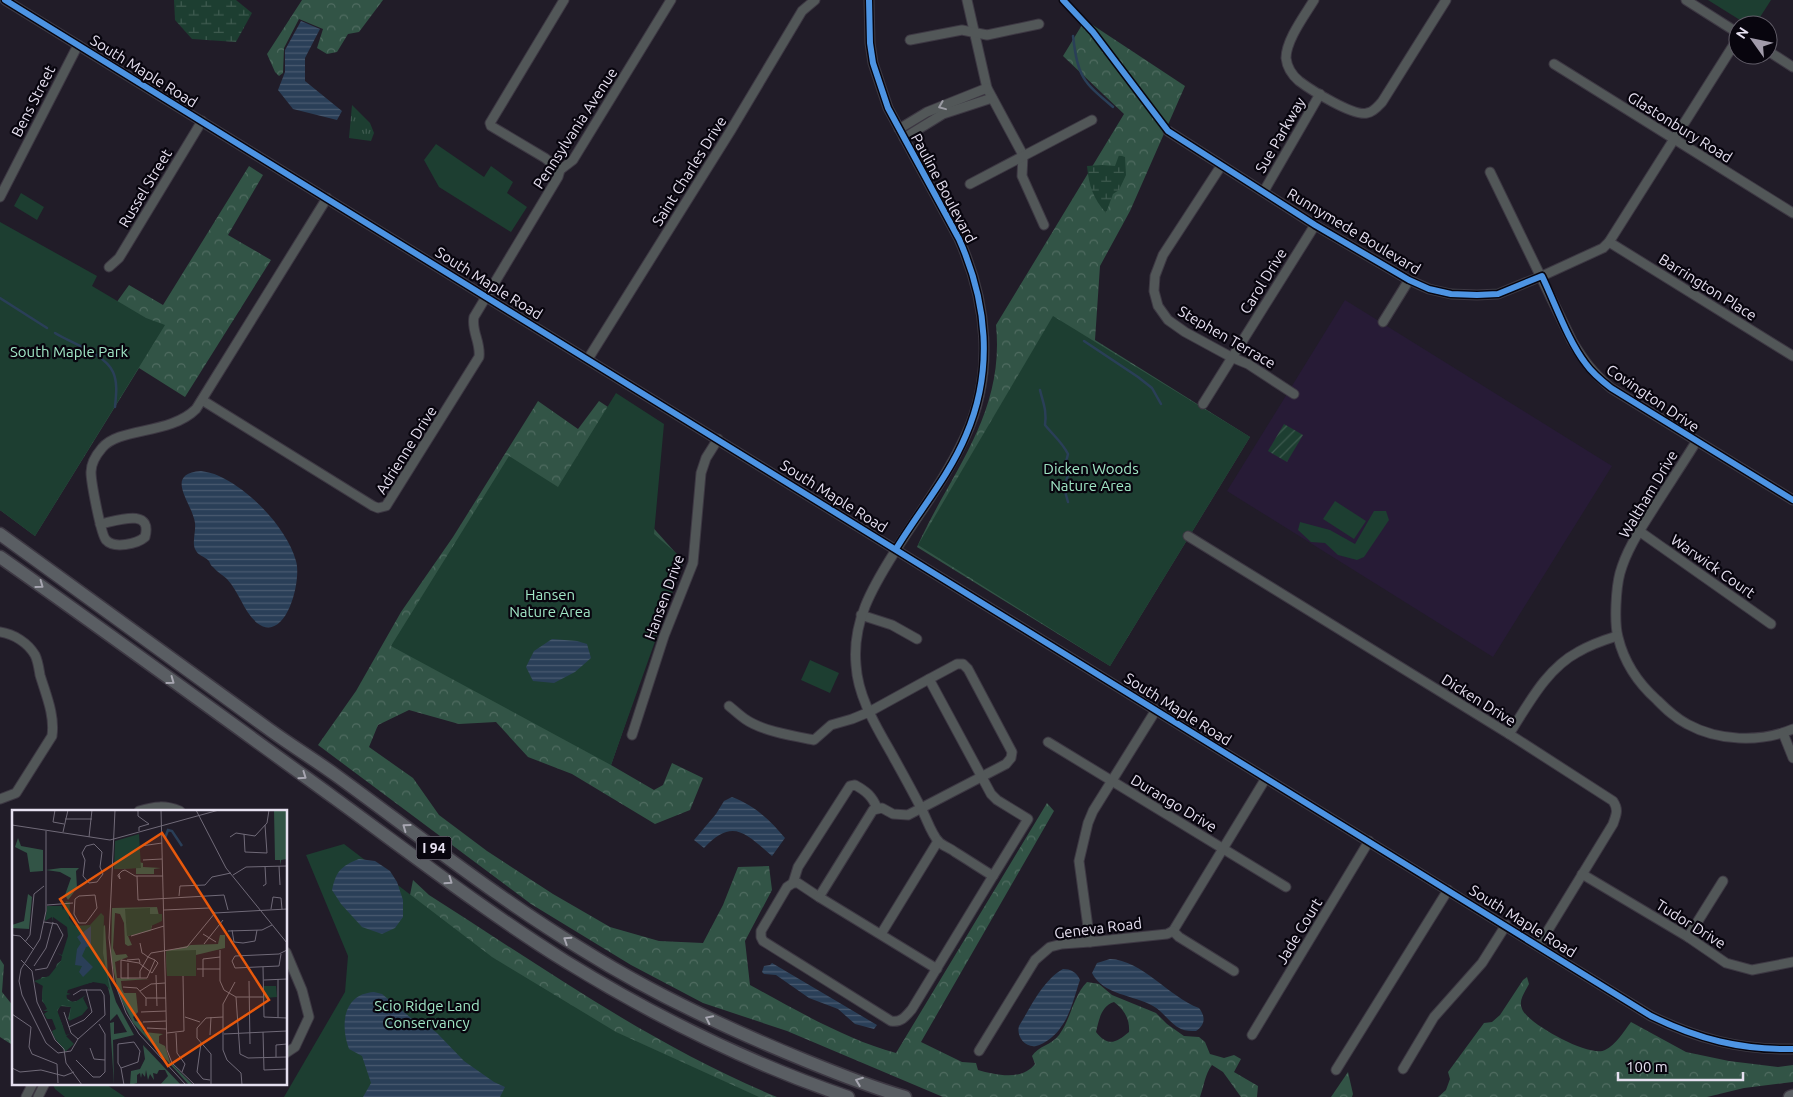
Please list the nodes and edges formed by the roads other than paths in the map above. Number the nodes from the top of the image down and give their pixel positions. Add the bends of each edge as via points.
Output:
1 (4, 0) edge
2 (564, 0) edge
3 (671, 0) edge
4 (815, 0) edge
5 (869, 0) edge
6 (967, 0) edge
7 (1314, 0) edge
8 (1446, 0) edge
9 (1686, 0) edge
10 (1038, 24) dead end
11 (1728, 27) edge
12 (974, 33) junction
13 (910, 40) dead end
14 (78, 45) junction
15 (1728, 54) edge
16 (1778, 58) edge
17 (1554, 64) dead end
18 (1793, 67) edge
19 (987, 88) junction
20 (1320, 94) junction
21 (992, 98) junction
22 (1092, 120) dead end
23 (202, 121) junction
24 (899, 129) junction
25 (1168, 131) dead end
26 (904, 138) junction
27 (1675, 140) junction
28 (1024, 155) junction
29 (1221, 166) junction
30 (560, 170) junction
31 (1490, 172) dead end
32 (970, 184) dead end
33 (1264, 191) junction
34 (0, 196) edge
35 (327, 198) junction
36 (1793, 214) edge
37 (1044, 224) dead end
38 (1314, 225) junction
39 (1609, 242) junction
40 (109, 266) dead end
41 (1542, 276) junction
42 (1409, 280) junction
43 (486, 296) junction
44 (1383, 322) dead end
45 (1793, 356) edge
46 (1231, 357) junction
47 (588, 359) junction
48 (1294, 394) dead end
49 (202, 400) junction
50 (1203, 404) dead end
51 (718, 439) junction
52 (1696, 442) junction
53 (1793, 500) edge
54 (100, 524) junction
55 (1639, 531) junction
56 (0, 534) edge
57 (1188, 536) dead end
58 (896, 549) junction
59 (0, 557) edge
60 (860, 615) junction
61 (1771, 624) dead end
62 (0, 632) edge
63 (1617, 636) junction
64 (917, 639) dead end
65 (929, 679) junction
66 (729, 706) dead end
67 (1156, 710) junction
68 (869, 712) junction
69 (1793, 729) edge
70 (1782, 733) junction
71 (1508, 734) junction
72 (632, 735) dead end
73 (1048, 742) dead end
74 (1793, 758) edge
75 (982, 776) junction
76 (1266, 778) junction
77 (1113, 782) junction
78 (0, 799) edge
79 (877, 808) junction
80 (921, 808) junction
81 (142, 810) edge
82 (177, 810) edge
83 (938, 841) junction
84 (1370, 841) junction
85 (1222, 848) junction
86 (1582, 874) junction
87 (993, 876) junction
88 (1723, 881) dead end
89 (793, 883) junction
90 (1286, 887) dead end
91 (1448, 890) junction
92 (819, 897) junction
93 (1506, 926) junction
94 (1173, 931) junction
95 (881, 934) junction
96 (1688, 937) junction
97 (1090, 942) junction
98 (1539, 945) junction
99 (288, 957) edge
100 (1793, 962) edge
101 (937, 969) junction
102 (1234, 970) dead end
103 (1252, 1035) dead end
104 (1793, 1048) edge
105 (288, 1051) edge
106 (978, 1051) dead end
107 (1403, 1069) dead end
108 (1336, 1070) dead end
109 (32, 1084) edge
110 (44, 1084) edge
111 (26, 1097) edge
112 (38, 1097) edge
113 (848, 1097) edge
114 (905, 1097) edge

1 - 14 street, South Maple Road
2 - 30 street via 490,123
3 - 30 street, Pennsylvania Avenue via 574,160
4 - 47 street, Saint Charles Drive via 802,11
5 - 24 street, Pauline Boulevard via 873,63 888,108
6 - 12 street
7 - 20 street via 1288,46 1286,58 1290,70 1299,80
8 - 20 street via 1392,88 1374,110 1367,114 1356,113
9 - 11 street
10 - 12 street via 987,35
12 - 13 street via 962,30
12 - 19 street
14 - 23 street, South Maple Road
14 - 34 street, Bens Street
15 - 27 street, Runnymede Boulevard
16 - 18 street
17 - 27 street, Glastonbury Road
19 - 21 street
19 -> 24 street via 927,112
20 - 33 street, Sue Parkway
21 - 26 street via 943,114
21 - 28 street
22 - 28 street
23 - 35 street, South Maple Road
23 - 40 street, Russel Street via 119,258
24 - 26 street, Pauline Boulevard
25 - 29 street, Runnymede Boulevard
26 - 58 street, Pauline Boulevard via 969,262 983,320 984,365 980,391 966,435
27 - 36 street, Glastonbury Road
27 - 39 street, Runnymede Boulevard
28 - 32 street
28 - 37 street via 1022,176
29 - 33 street, Runnymede Boulevard
29 - 46 street, Stephen Terrace via 1163,255 1155,276 1154,291 1158,306 1168,320
30 - 43 street, Pennsylvania Avenue
31 - 41 street, Covington Drive
33 - 38 street, Runnymede Boulevard
35 - 43 street, South Maple Road
35 - 49 street
38 - 42 street, Runnymede Boulevard
38 - 46 street, Carol Drive
39 - 41 street, Runnymede Boulevard via 1603,248
39 - 45 street, Barrington Place
41 - 42 street, Runnymede Boulevard via 1498,294 1477,295 1451,294
41 - 52 street, Covington Drive via 1572,341 1596,376
42 - 44 street
43 - 47 street, South Maple Road
43 - 49 street, Adrienne Drive via 473,322 480,350 475,364 390,502 382,508 373,506
46 - 48 street, Stephen Terrace via 1248,364
46 - 50 street, Carol Drive
47 - 51 street, South Maple Road
49 - 54 street via 181,421 115,438 100,450 91,471
51 - 58 street, South Maple Road
51 - 72 street, Hansen Drive via 701,473 693,562 664,636
52 - 53 street, Covington Drive
52 - 55 street, Waltham Drive
54 - 54 street via 105,540 115,545 140,541 145,537 146,526 138,518
55 - 61 street, Warwick Court
55 - 63 street, Waltham Drive via 1620,573 1616,600
114 -> 56 highway, I 94 via 818,1066 730,1029 583,951 470,874
57 - 71 street, Dicken Drive
58 - 60 street, Pauline Boulevard
58 - 67 street, South Maple Road
59 -> 113 highway, I 94 via 564,960 703,1037
60 - 64 street via 892,625
60 - 68 street, Pauline Boulevard via 855,641 856,666
62 - 78 street via 9,633 24,642 35,656 53,727 52,736 16,793
63 - 70 street, Waltham Drive via 1634,675 1648,692 1686,724 1725,737 1752,738
63 - 71 street via 1576,652 1558,666 1538,688
65 - 68 street
65 - 75 street
65 - 75 street via 957,664 968,669 1012,752 1006,764
66 - 68 street via 746,720 760,726 814,740 831,726
67 - 76 street, South Maple Road
67 - 77 street
68 - 80 street, Pauline Boulevard
69 - 70 street, Waltham Drive
70 - 74 street
71 - 86 street, Dicken Drive via 1607,796 1617,807 1613,824
73 - 77 street, Durango Drive
75 - 80 street
75 - 87 street via 997,800 1028,819
76 - 84 street, South Maple Road
76 - 85 street
77 - 85 street, Durango Drive
77 - 97 street via 1093,811 1079,861
79 - 80 street via 908,816
79 - 89 street via 872,796 854,785 850,786 798,867
79 - 92 street via 870,813
80 - 83 street, Pauline Boulevard
81 - 82 street via 156,806
83 - 87 street
83 - 95 street
84 - 91 street, South Maple Road
84 - 103 street, Jade Court
85 - 90 street, Durango Drive
85 - 94 street
86 - 96 street, Tudor Drive
86 - 98 street, Dicken Drive
87 - 101 street
88 - 96 street
89 - 92 street
89 - 101 street via 787,887 761,931 763,941 890,1021 902,1020 907,1015
91 - 93 street, South Maple Road
91 - 108 street
92 - 95 street
93 - 98 street, South Maple Road
93 - 107 street via 1482,963 1434,1017
94 - 97 street, Geneva Road
94 - 102 street
95 - 101 street
96 - 100 street, Tudor Drive via 1726,962 1752,970
97 - 106 street, Geneva Road via 1062,944 1042,952
98 - 104 street, South Maple Road via 1672,1026 1737,1046
99 - 105 street via 309,1017 295,1046
109 - 111 street
110 - 112 street

